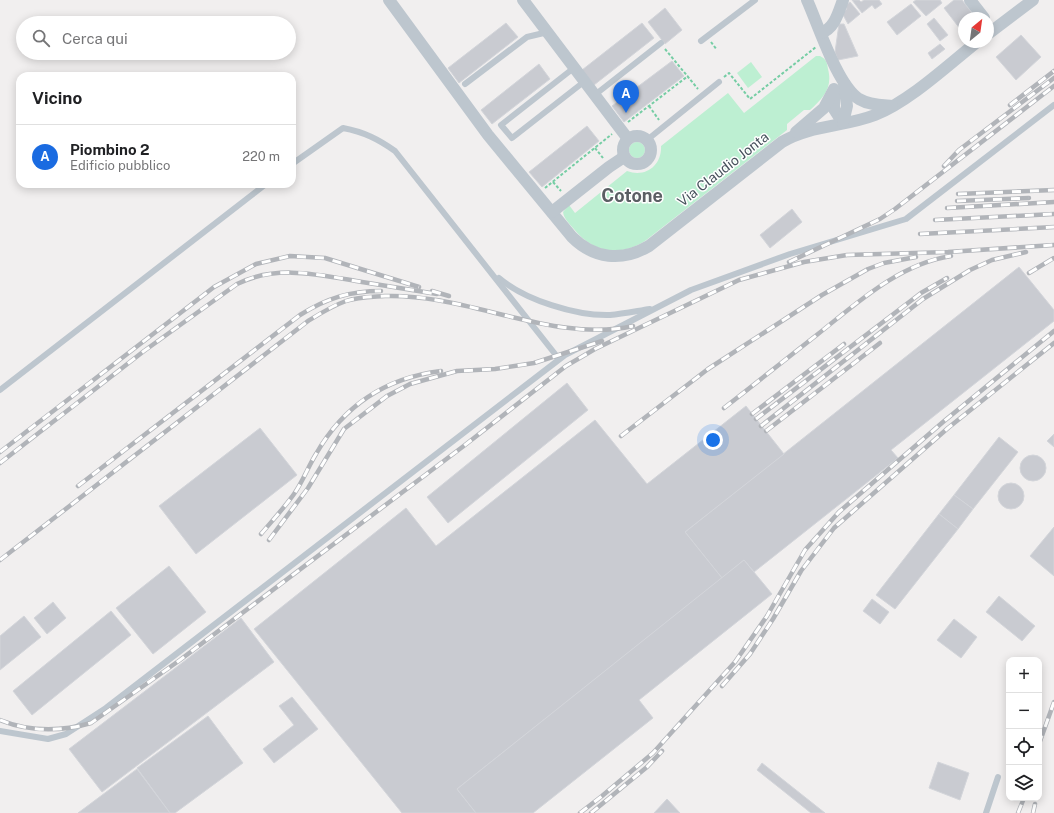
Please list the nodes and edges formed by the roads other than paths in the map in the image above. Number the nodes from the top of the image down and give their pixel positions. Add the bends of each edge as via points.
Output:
1 (389, 0) edge
2 (523, 0) edge
3 (755, 0) edge
4 (807, 0) edge
5 (843, 0) edge
6 (970, 0) edge
7 (1033, 0) edge
8 (979, 12) edge
9 (994, 26) edge
10 (548, 32) junction
11 (821, 38) junction
12 (701, 41) dead end
13 (661, 43) road end
14 (969, 48) edge
15 (575, 68) junction
16 (585, 81) junction
17 (719, 82) road end
18 (465, 84) dead end
19 (839, 85) junction
20 (596, 94) junction
21 (1054, 105) edge
22 (893, 106) junction
23 (843, 123) junction
24 (792, 136) junction
25 (628, 139) junction
26 (647, 140) junction
27 (624, 157) junction
28 (296, 161) edge
29 (261, 188) edge
30 (552, 212) junction
31 (491, 271) junction
32 (656, 308) junction
33 (558, 359) junction
34 (0, 390) edge
35 (0, 731) edge
36 (998, 778) dead end
37 (986, 813) edge

1 - 30 street, Via Claudio Jonta via 451,87
2 - 10 street
3 - 12 lane
4 - 11 street
5 - 11 street via 832,26
6 - 8 street
7 - 9 street
10 - 15 street
10 - 18 lane via 527,37
11 - 19 street via 834,64
13 - 20 lane
14 - 22 street, Via Claudio Jonta
15 - 16 street
15 - 16 lane via 501,125 512,138
16 - 20 street
17 - 26 lane
19 - 22 street via 869,103
19 - 23 street via 847,106
19 - 24 street via 824,108
20 - 25 street
21 - 32 lane via 906,219 783,257 691,290
22 - 23 street, Via Claudio Jonta via 876,114
23 - 24 street, Via Claudio Jonta via 807,130
24 - 30 street, Via Claudio Jonta via 649,246 629,255 608,257 588,250 572,237
25 - 26 street via 638,136
25 - 27 street via 623,147
26 - 27 street via 650,144 650,155 643,163 632,164
27 - 30 street
28 - 31 lane via 343,128 376,138 395,151
29 - 34 lane
31 - 32 lane via 506,283 537,300 579,312 610,315
31 - 33 lane
32 - 33 lane
33 - 35 lane via 106,708 66,734 48,739
36 - 37 lane

